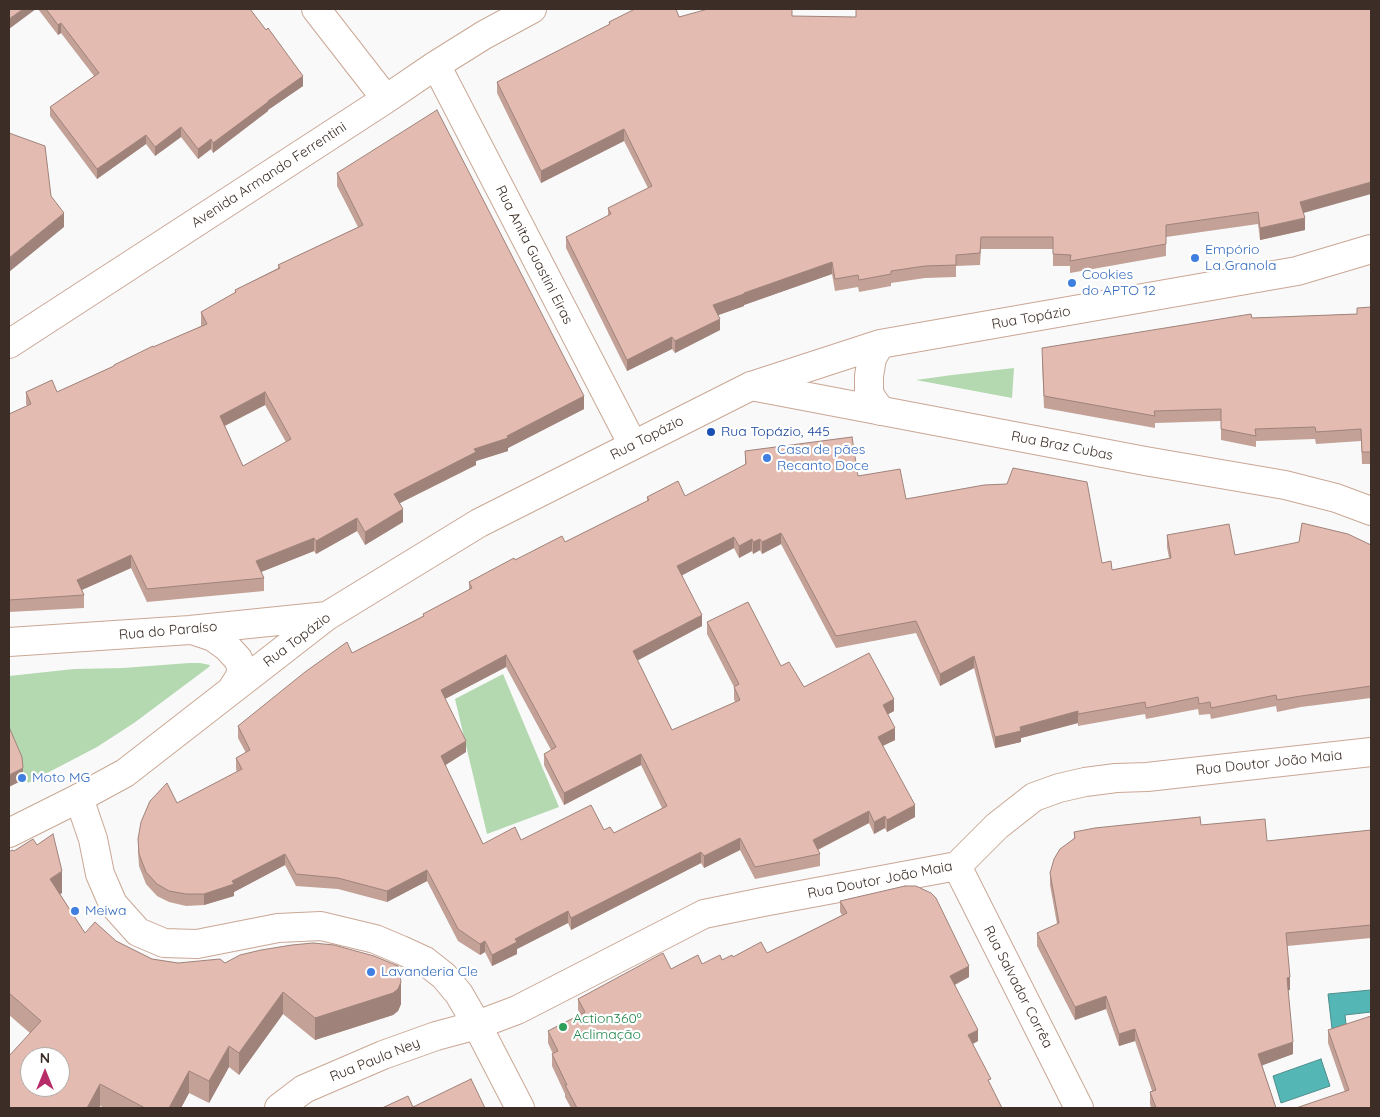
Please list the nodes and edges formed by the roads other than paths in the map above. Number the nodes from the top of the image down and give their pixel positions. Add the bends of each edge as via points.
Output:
1 (316, 9) edge
2 (532, 9) edge
3 (436, 65) junction
4 (386, 98) junction
5 (1371, 250) edge
6 (9, 344) edge
7 (880, 344) junction
8 (751, 386) junction
9 (881, 411) junction
10 (633, 445) junction
11 (1371, 511) edge
12 (327, 616) junction
13 (190, 630) junction
14 (9, 642) edge
15 (232, 689) junction
16 (1371, 752) edge
17 (79, 798) junction
18 (9, 833) edge
19 (957, 866) junction
20 (477, 1025) junction
21 (279, 1108) edge
22 (520, 1108) edge
23 (1079, 1108) edge

1 - 4 street
2 - 3 street, Avenida Armando Ferrentini
3 - 4 street, Avenida Armando Ferrentini
3 - 10 street, Rua Anita Guastini Eiras
4 - 6 street, Avenida Armando Ferrentini
5 - 7 street, Rua Topázio via 1298,271
7 - 8 street, Rua Topázio
7 - 9 street via 872,358 869,393
8 - 9 street, Rua Braz Cubas
8 - 10 street, Rua Topázio
9 - 11 street, Rua Braz Cubas via 1284,485
10 - 12 street, Rua Topázio via 479,523
12 - 13 street, Rua do Paraíso
12 - 15 street, Rua Topázio
13 - 14 street, Rua do Paraíso
13 - 15 street via 213,637 238,659 242,669
15 - 17 street, Rua Topázio via 125,773
16 - 19 street, Rua Doutor João Maia via 1116,778 1059,788 1034,797 997,826
17 - 18 street, Rua Topázio
17 - 20 street via 93,839 100,874 113,904 138,932 164,943 196,944 278,928 321,926 374,939 425,961 444,976
19 - 20 street, Rua Doutor João Maia via 704,914 517,1010
19 - 23 street, Rua Salvador Corrêa
20 - 21 street, Rua Paula Ney via 383,1055 304,1089
20 - 22 street

